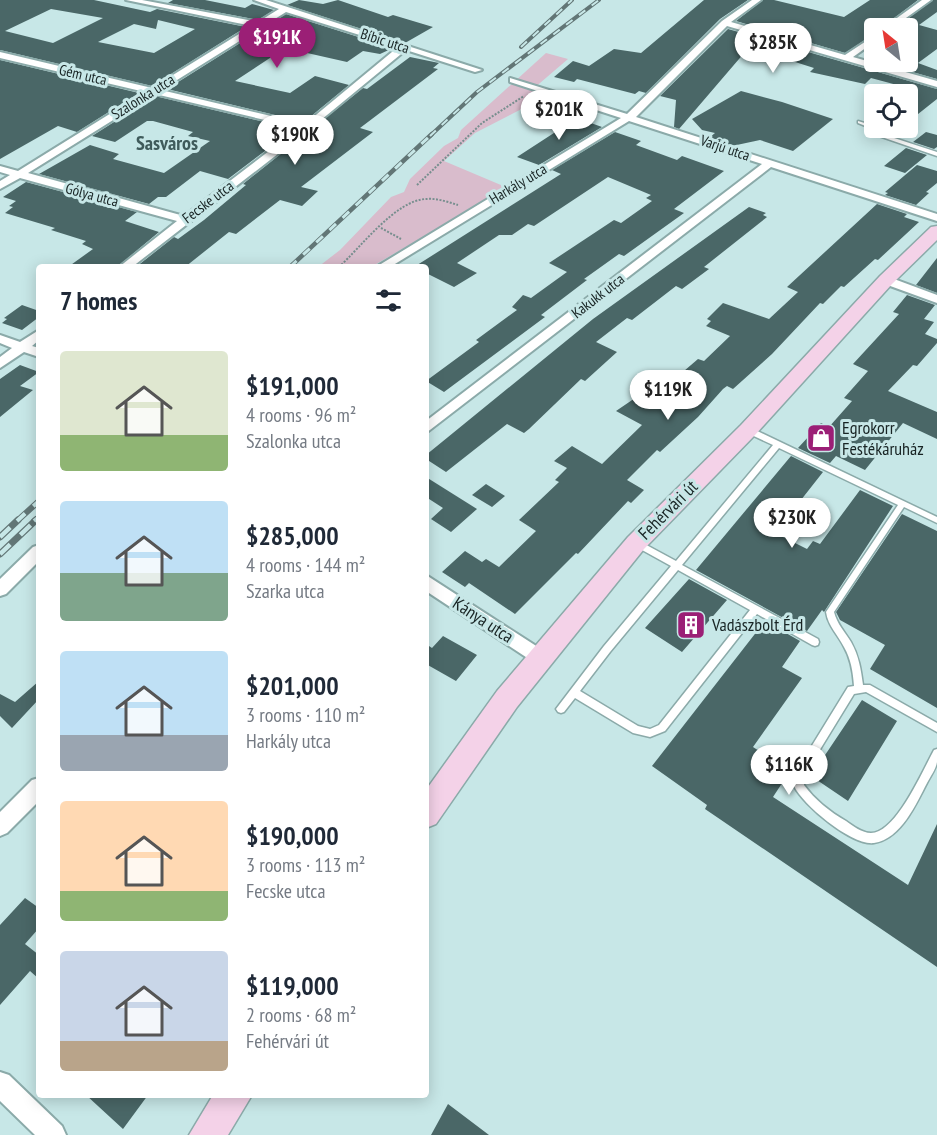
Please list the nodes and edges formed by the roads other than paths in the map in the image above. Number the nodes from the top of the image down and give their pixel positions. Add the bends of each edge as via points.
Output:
1 (130, 0) edge
2 (258, 0) edge
3 (757, 0) edge
4 (927, 0) edge
5 (285, 9) junction
6 (901, 18) edge
7 (725, 23) junction
8 (259, 25) junction
9 (864, 45) edge
10 (404, 47) junction
11 (0, 55) edge
12 (846, 58) junction
13 (478, 70) dead end
14 (513, 80) dead end
15 (937, 84) edge
16 (153, 91) junction
17 (631, 116) junction
18 (860, 122) dead end
19 (307, 127) junction
20 (937, 154) edge
21 (770, 163) junction
22 (0, 169) edge
23 (19, 174) junction
24 (0, 186) edge
25 (937, 218) edge
26 (185, 220) junction
27 (937, 231) edge
28 (129, 264) edge
29 (387, 264) edge
30 (886, 280) junction
31 (937, 299) edge
32 (36, 336) edge
33 (0, 339) edge
34 (22, 347) junction
35 (36, 352) edge
36 (0, 364) edge
37 (429, 426) edge
38 (748, 430) junction
39 (778, 444) junction
40 (902, 504) junction
41 (937, 520) edge
42 (636, 543) junction
43 (36, 553) edge
44 (675, 566) junction
45 (429, 584) edge
46 (0, 589) edge
47 (755, 611) junction
48 (815, 642) dead end
49 (541, 658) junction
50 (859, 687) junction
51 (574, 693) junction
52 (561, 709) dead end
53 (937, 728) edge
54 (937, 753) edge
55 (36, 790) edge
56 (429, 810) edge
57 (0, 826) edge
58 (0, 1084) edge
59 (232, 1098) edge
60 (53, 1135) edge
61 (207, 1135) edge

1 - 8 street
2 - 5 street, Bíbic utca
3 - 7 street, Harkály utca
4 - 6 street
5 - 8 street, Szalonka utca
5 - 10 street, Bíbic utca
7 - 12 street
7 - 17 street, Harkály utca
8 - 16 street, Szalonka utca
9 - 12 street
10 - 13 street, Bíbic utca
10 - 19 street, Fecske utca
11 - 16 street, Gém utca
12 - 15 street
14 - 17 street, Varjú utca
16 - 19 street, Gém utca
16 - 23 street, Szalonka utca
17 - 21 street, Varjú utca
17 - 29 street, Harkály utca
18 - 20 lane via 875,128 878,134
19 - 26 street, Fecske utca
21 - 25 street, Varjú utca
21 - 37 street, Kakukk utca
22 - 23 street, Gólya utca
23 - 24 street, Szalonka utca
23 - 26 street, Gólya utca
26 - 28 street, Fecske utca
27 - 30 main road, Fehérvári út
30 - 31 street
30 - 38 main road, Fehérvári út
32 - 34 street
33 - 34 street
34 - 35 street
34 - 36 street
38 - 39 lane
38 - 42 main road, Fehérvári út
39 - 40 lane
39 - 44 lane
40 - 41 lane
40 - 50 lane via 830,612 830,619 856,663
42 - 44 lane
42 - 49 main road, Fehérvári út
43 - 46 street
44 - 47 lane
44 - 51 lane
45 - 49 street, Kánya utca
47 - 48 lane
47 - 51 lane via 662,728 650,733 636,730
49 - 56 main road, Fehérvári út via 501,707
50 - 53 lane
50 - 54 lane via 851,690 800,773 799,786 808,799 861,837 875,838 890,832
51 - 52 lane
55 - 57 street
58 - 60 street
59 - 61 main road

